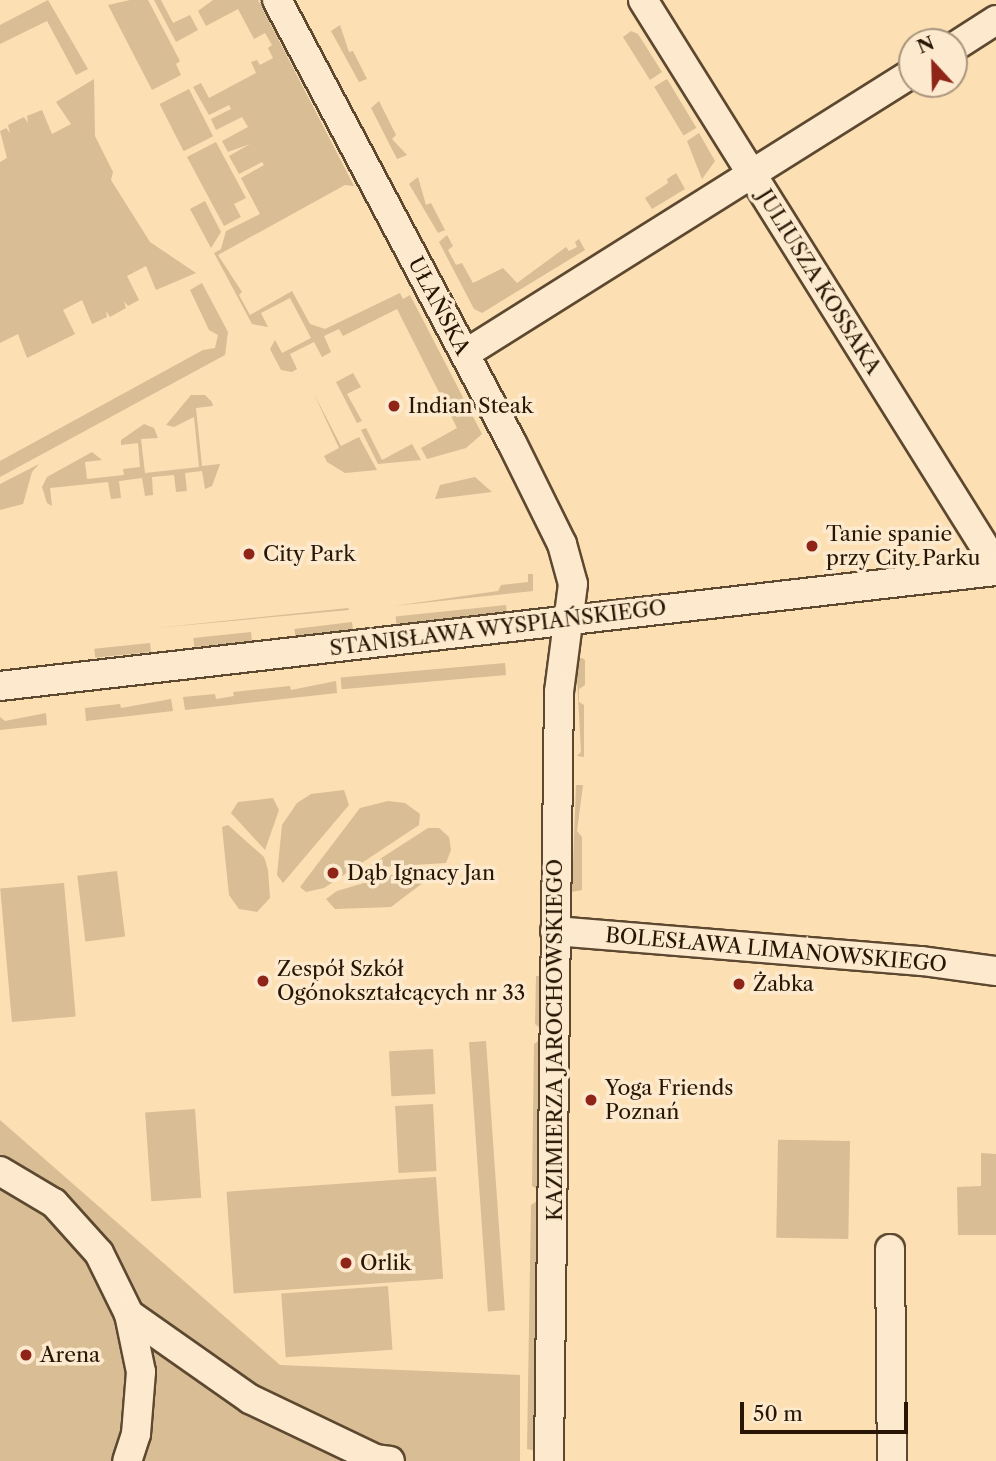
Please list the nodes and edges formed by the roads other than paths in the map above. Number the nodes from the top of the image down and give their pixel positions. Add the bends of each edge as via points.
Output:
1 (277, 0) edge
2 (643, 0) edge
3 (996, 20) edge
4 (968, 38) edge
5 (898, 82) edge
6 (752, 175) junction
7 (465, 354) junction
8 (996, 565) edge
9 (996, 571) edge
10 (568, 620) junction
11 (0, 686) edge
12 (555, 931) junction
13 (996, 971) edge
14 (0, 1171) edge
15 (891, 1249) dead end
16 (130, 1314) junction
17 (127, 1461) edge
18 (381, 1461) edge
19 (549, 1461) edge
20 (892, 1461) edge

1 - 7 street, UŁAŃSKA
2 - 6 street, JULIUSZA KOSSAKA
3 - 4 street
5 - 6 street
6 - 7 street
6 - 8 street, JULIUSZA KOSSAKA
7 - 10 street, UŁAŃSKA via 562,544 573,584
9 - 10 street, STANISŁAWA WYSPIAŃSKIEGO
10 - 11 street, STANISŁAWA WYSPIAŃSKIEGO via 496,632
10 - 12 street, KAZIMIERZA JAROCHOWSKIEGO via 559,692
12 - 13 street, BOLESŁAWA LIMANOWSKIEGO
12 - 19 street, KAZIMIERZA JAROCHOWSKIEGO
14 - 16 street via 54,1203 99,1253
15 - 20 street
16 - 17 street via 141,1372 136,1434
16 - 18 street via 250,1399

